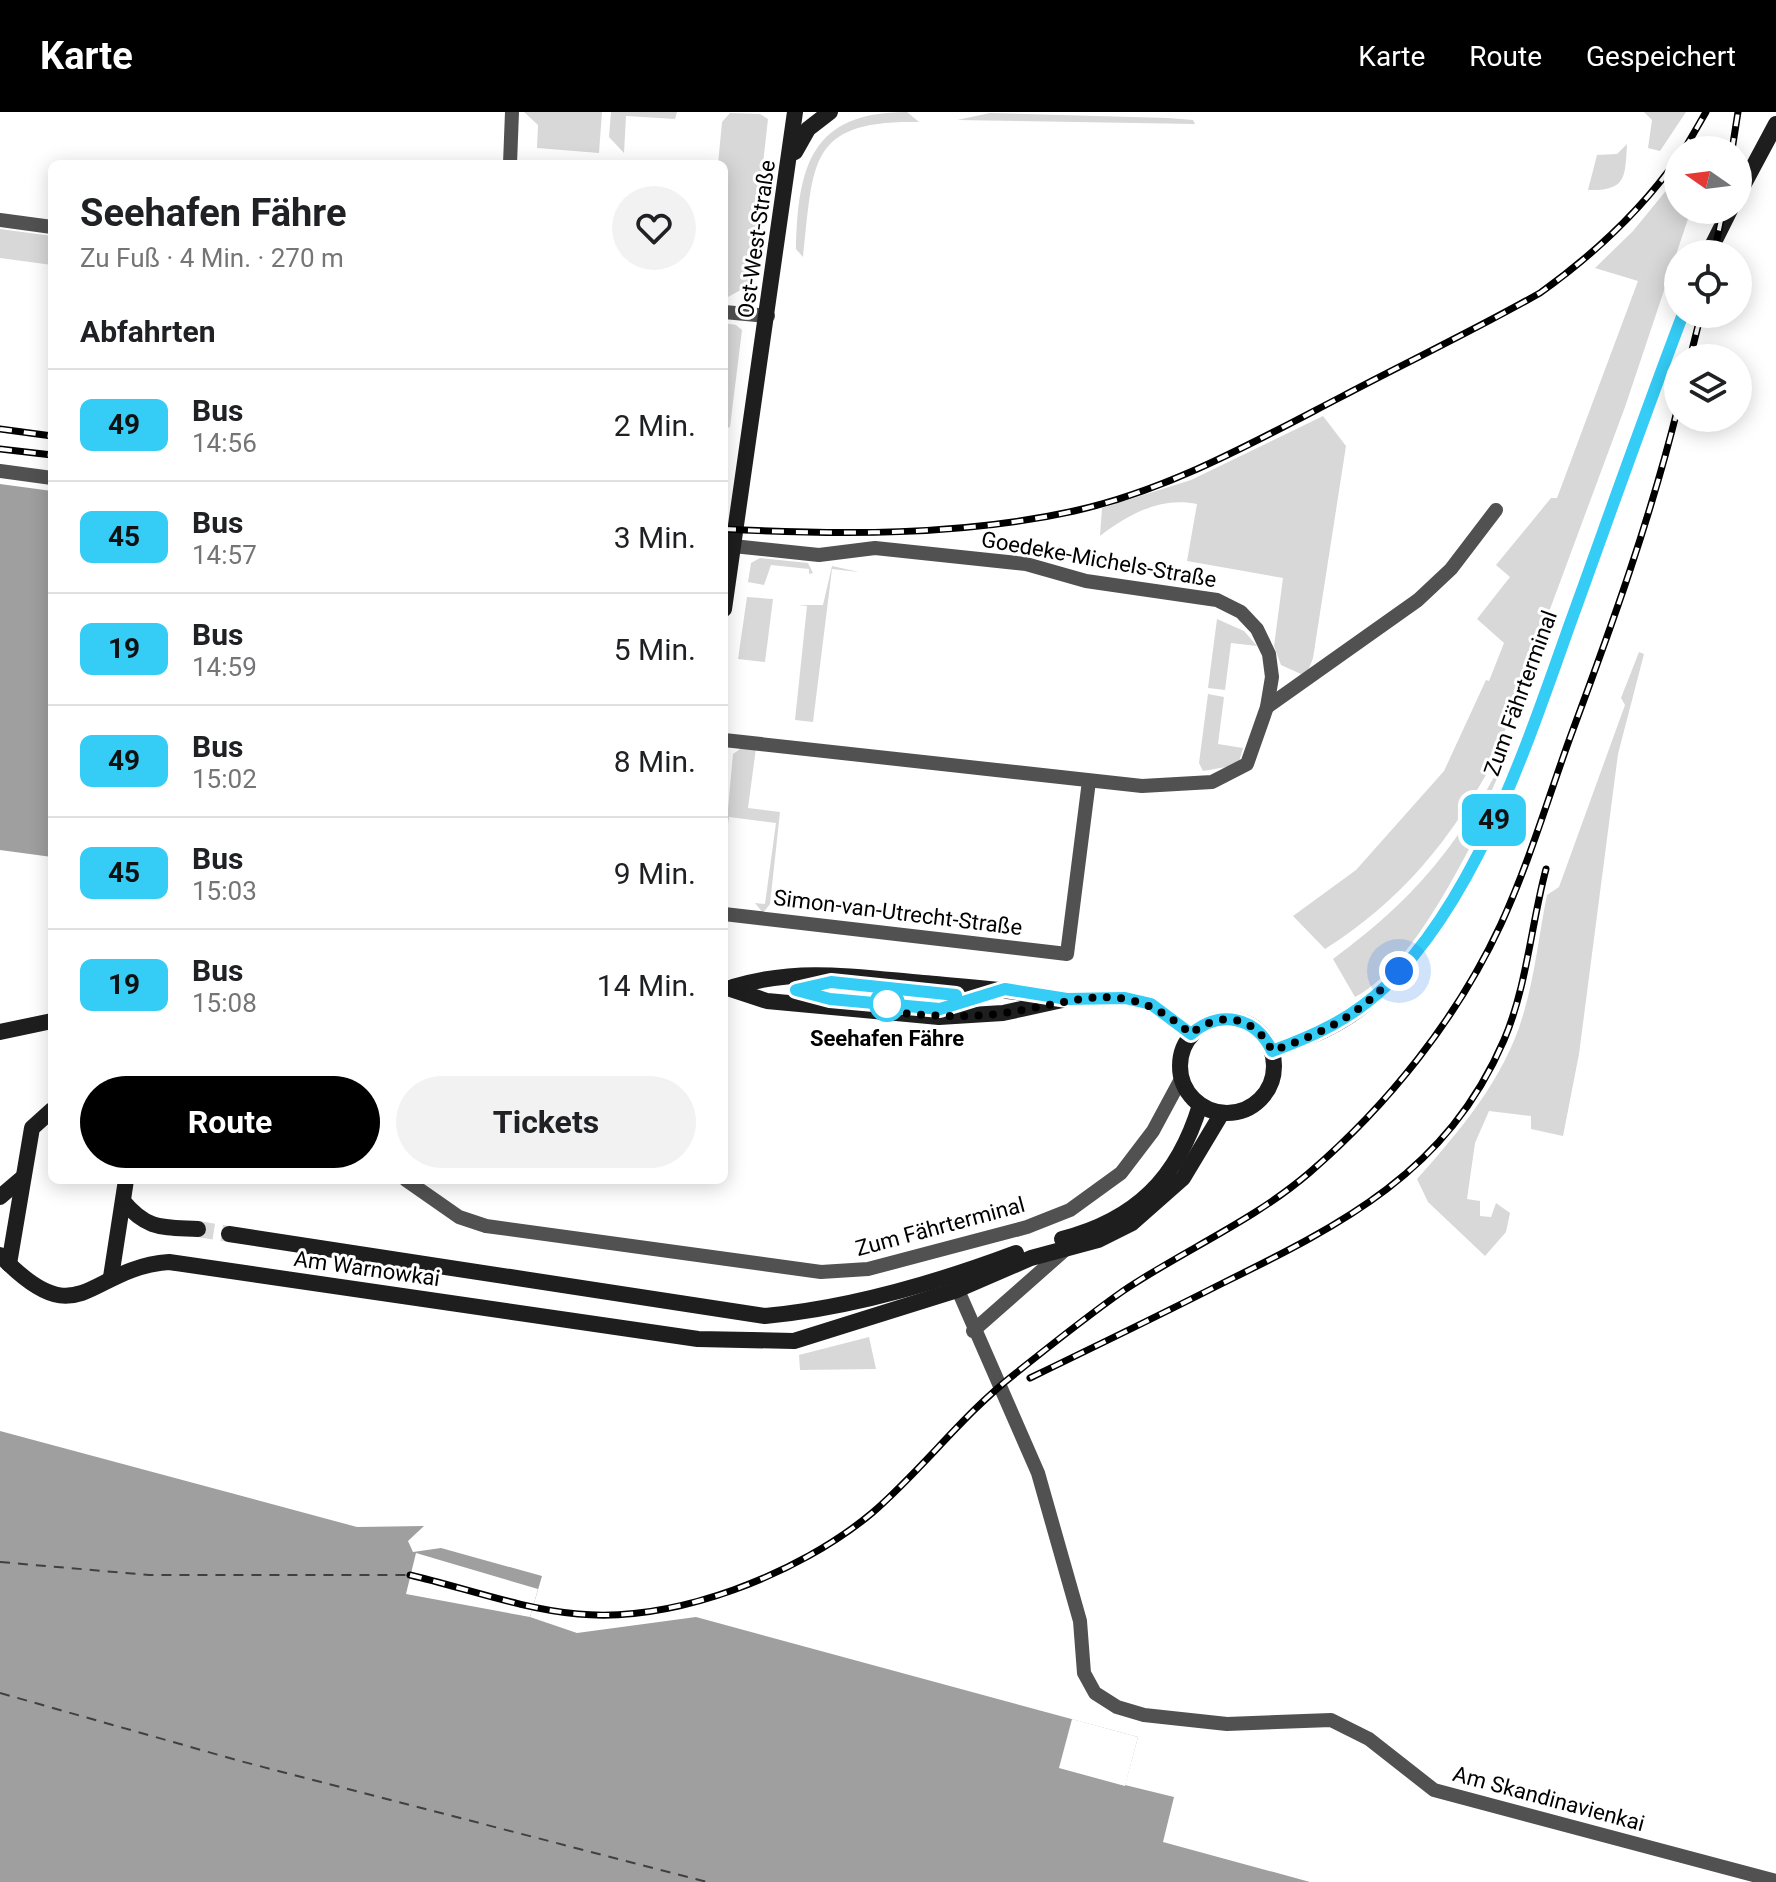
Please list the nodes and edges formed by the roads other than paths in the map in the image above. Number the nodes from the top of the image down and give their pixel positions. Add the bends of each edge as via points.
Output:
1 (512, 112) edge
2 (795, 112) edge
3 (830, 112) edge
4 (1776, 124) edge
5 (510, 160) edge
6 (790, 161) junction
7 (1752, 169) edge
8 (0, 220) edge
9 (48, 226) edge
10 (728, 312) edge
11 (768, 316) junction
12 (1678, 328) edge
13 (0, 471) edge
14 (48, 477) edge
15 (1496, 510) dead end
16 (733, 546) junction
17 (728, 561) edge
18 (1267, 707) junction
19 (728, 740) edge
20 (1089, 781) junction
21 (728, 914) edge
22 (729, 987) edge
23 (1067, 999) junction
24 (48, 1022) edge
25 (0, 1032) edge
26 (1191, 1034) junction
27 (1272, 1051) junction
28 (1181, 1079) junction
29 (1200, 1105) junction
30 (1222, 1113) junction
31 (48, 1114) edge
32 (21, 1179) junction
33 (125, 1184) edge
34 (412, 1184) edge
35 (0, 1197) edge
36 (123, 1201) junction
37 (198, 1229) tunnel mouth
38 (229, 1234) tunnel mouth
39 (1066, 1249) junction
40 (4, 1260) edge
41 (111, 1277) junction
42 (954, 1283) junction
43 (622, 1296) joint
44 (618, 1328) joint
45 (973, 1331) junction
46 (1776, 1881) edge

1 - 5 street
2 - 6 street, Ost-West-Straße
3 - 6 street via 808,129
4 - 7 street
6 - 11 street, Ost-West-Straße
8 - 9 street
10 - 11 street
11 - 16 street, Ost-West-Straße
12 - 27 street, Zum Fährterminal via 1520,759 1471,866 1388,984 1325,1032
13 - 14 street
15 - 18 street via 1451,569 1418,600
16 - 17 street, Ost-West-Straße
16 - 18 street, Goedeke-Michels-Straße via 819,555 875,548 1026,564 1086,581 1217,600 1241,612 1269,654
18 - 20 street, Goedeke-Michels-Straße via 1247,764 1227,777 1142,786
19 - 20 street, Goedeke-Michels-Straße
20 - 21 street, Simon-van-Utrecht-Straße via 1067,954
22 - 23 street via 768,976 831,974
22 - 23 street via 767,1001 939,1017 1003,1013
23 - 26 street via 1143,1002
24 - 25 street
26 - 27 street via 1209,1022 1231,1018 1252,1025
26 - 28 street, Zum Fährterminal via 1180,1055
27 - 30 street via 1271,1082 1260,1100 1242,1111
28 - 29 street
28 - 34 street, Zum Fährterminal via 1153,1131 1121,1173 1070,1210 1027,1227 868,1269 821,1272 503,1230 459,1217
29 - 30 street
29 - 42 street, Zum Fährterminal via 1177,1162 1134,1206 1103,1225
30 - 39 street, Zum Fährterminal via 1183,1178 1160,1202 1098,1240
31 - 32 street via 32,1128
32 - 35 street
32 - 40 street
33 - 36 street
36 - 37 street via 149,1225
36 - 41 street
38 - 43 street, Am Warnowkai
39 - 42 street, Zum Fährterminal
39 - 45 street
40 - 41 street, Am Warnowkai via 32,1285 62,1297 96,1290
41 - 44 street, Am Warnowkai via 169,1262
42 - 43 street, Zum Fährterminal via 765,1316
42 - 44 street, Zum Fährterminal via 794,1341 717,1342
42 - 45 street, Am Skandinavienkai
45 - 46 street, Am Skandinavienkai via 1038,1473 1080,1621 1084,1673 1095,1693 1144,1715 1227,1724 1331,1720 1369,1739 1434,1790

